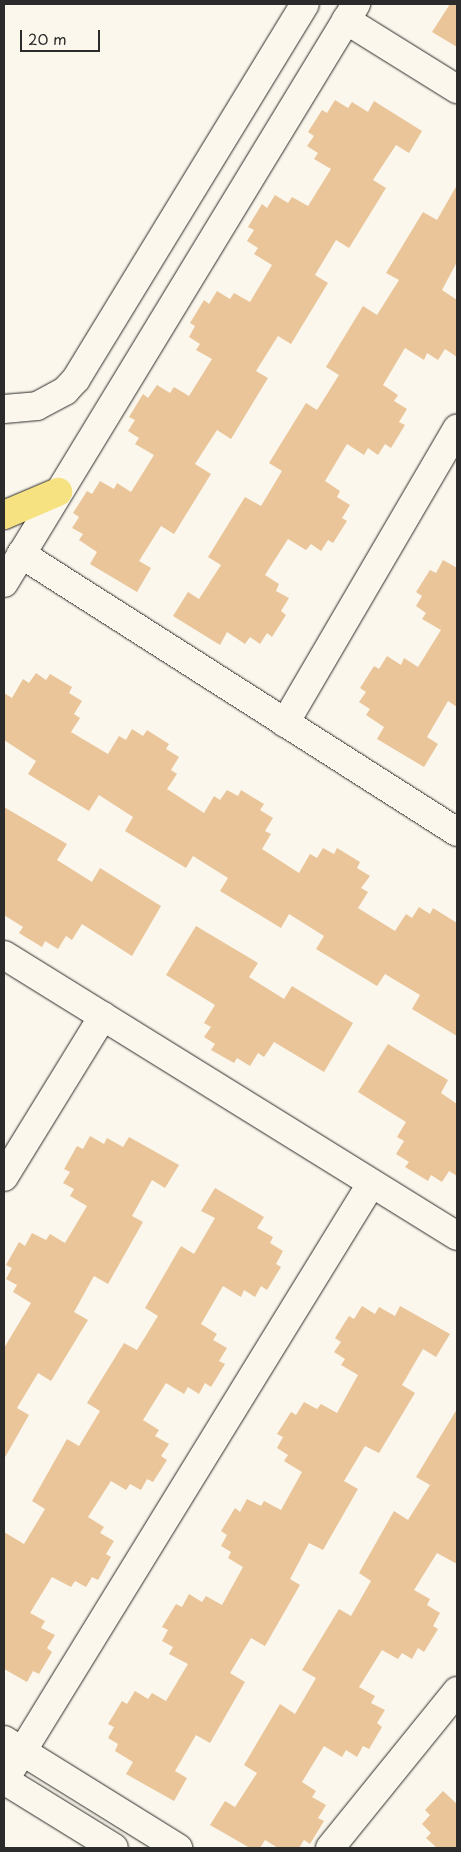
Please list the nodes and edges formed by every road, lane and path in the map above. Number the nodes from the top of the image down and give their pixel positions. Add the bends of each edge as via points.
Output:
1 (305, 4) edge
2 (351, 12) edge
3 (457, 89) edge
4 (4, 409) edge
5 (457, 429) edge
6 (58, 492) junction
7 (4, 515) edge
8 (21, 554) junction
9 (4, 583) edge
10 (285, 723) junction
11 (457, 832) edge
12 (4, 955) edge
13 (103, 1016) junction
14 (4, 1177) edge
15 (371, 1184) junction
16 (457, 1236) edge
17 (457, 1691) edge
18 (13, 1746) edge
19 (4, 1780) edge
20 (114, 1848) edge
21 (178, 1848) edge
22 (330, 1848) edge

1 - 4 street via 76,379 65,391 37,406
2 - 3 street
2 - 6 street
5 - 10 street
6 - 7 main road
6 - 8 street
8 - 9 street
8 - 10 street
10 - 11 street
12 - 13 street
13 - 14 street
13 - 15 street
15 - 16 street
15 - 18 street
17 - 22 street
18 - 19 street
18 - 21 street
19 - 20 street

